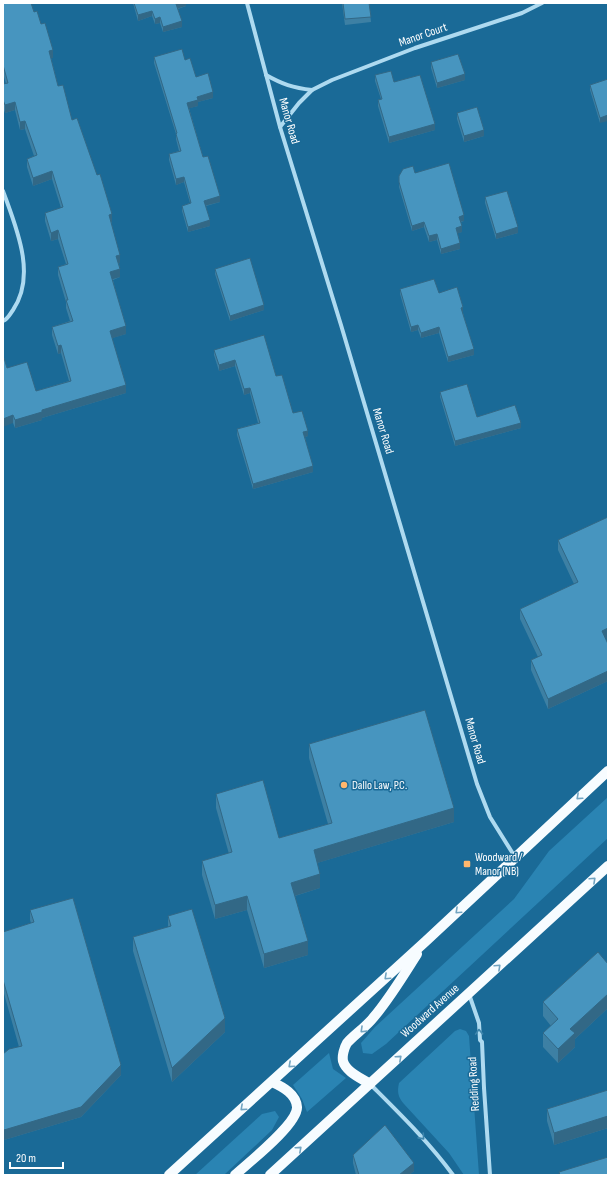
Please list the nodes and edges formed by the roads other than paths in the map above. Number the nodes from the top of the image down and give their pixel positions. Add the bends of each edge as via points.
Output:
1 (247, 3) edge
2 (542, 3) edge
3 (266, 75) junction
4 (312, 90) junction
5 (280, 127) junction
6 (3, 192) edge
7 (3, 321) edge
8 (608, 771) edge
9 (515, 858) junction
10 (608, 866) edge
11 (426, 941) junction
12 (469, 994) junction
13 (272, 1082) junction
14 (370, 1084) junction
15 (169, 1175) edge
16 (234, 1175) edge
17 (270, 1175) edge
18 (453, 1175) edge
19 (490, 1175) edge

1 - 3 street, Manor Road
2 - 4 street, Manor Court via 415,48
3 - 4 street via 286,86
3 - 5 street, Manor Road
4 - 5 street, Manor Court
5 - 9 street, Manor Road via 477,784 490,816
6 - 7 street via 20,239 23,264 22,285 17,303
8 -> 9 main road
9 -> 11 main road
12 -> 10 main road, Woodward Avenue
11 -> 13 main road
11 -> 14 main road via 382,1008 347,1044 343,1053 344,1065 351,1073
14 -> 12 main road, Woodward Avenue
19 -> 12 street, Redding Road via 482,1042 479,1023
13 -> 15 main road
13 - 16 main road via 290,1092 296,1100 296,1115 284,1131
17 -> 14 main road, Woodward Avenue
14 -> 18 street via 422,1137

